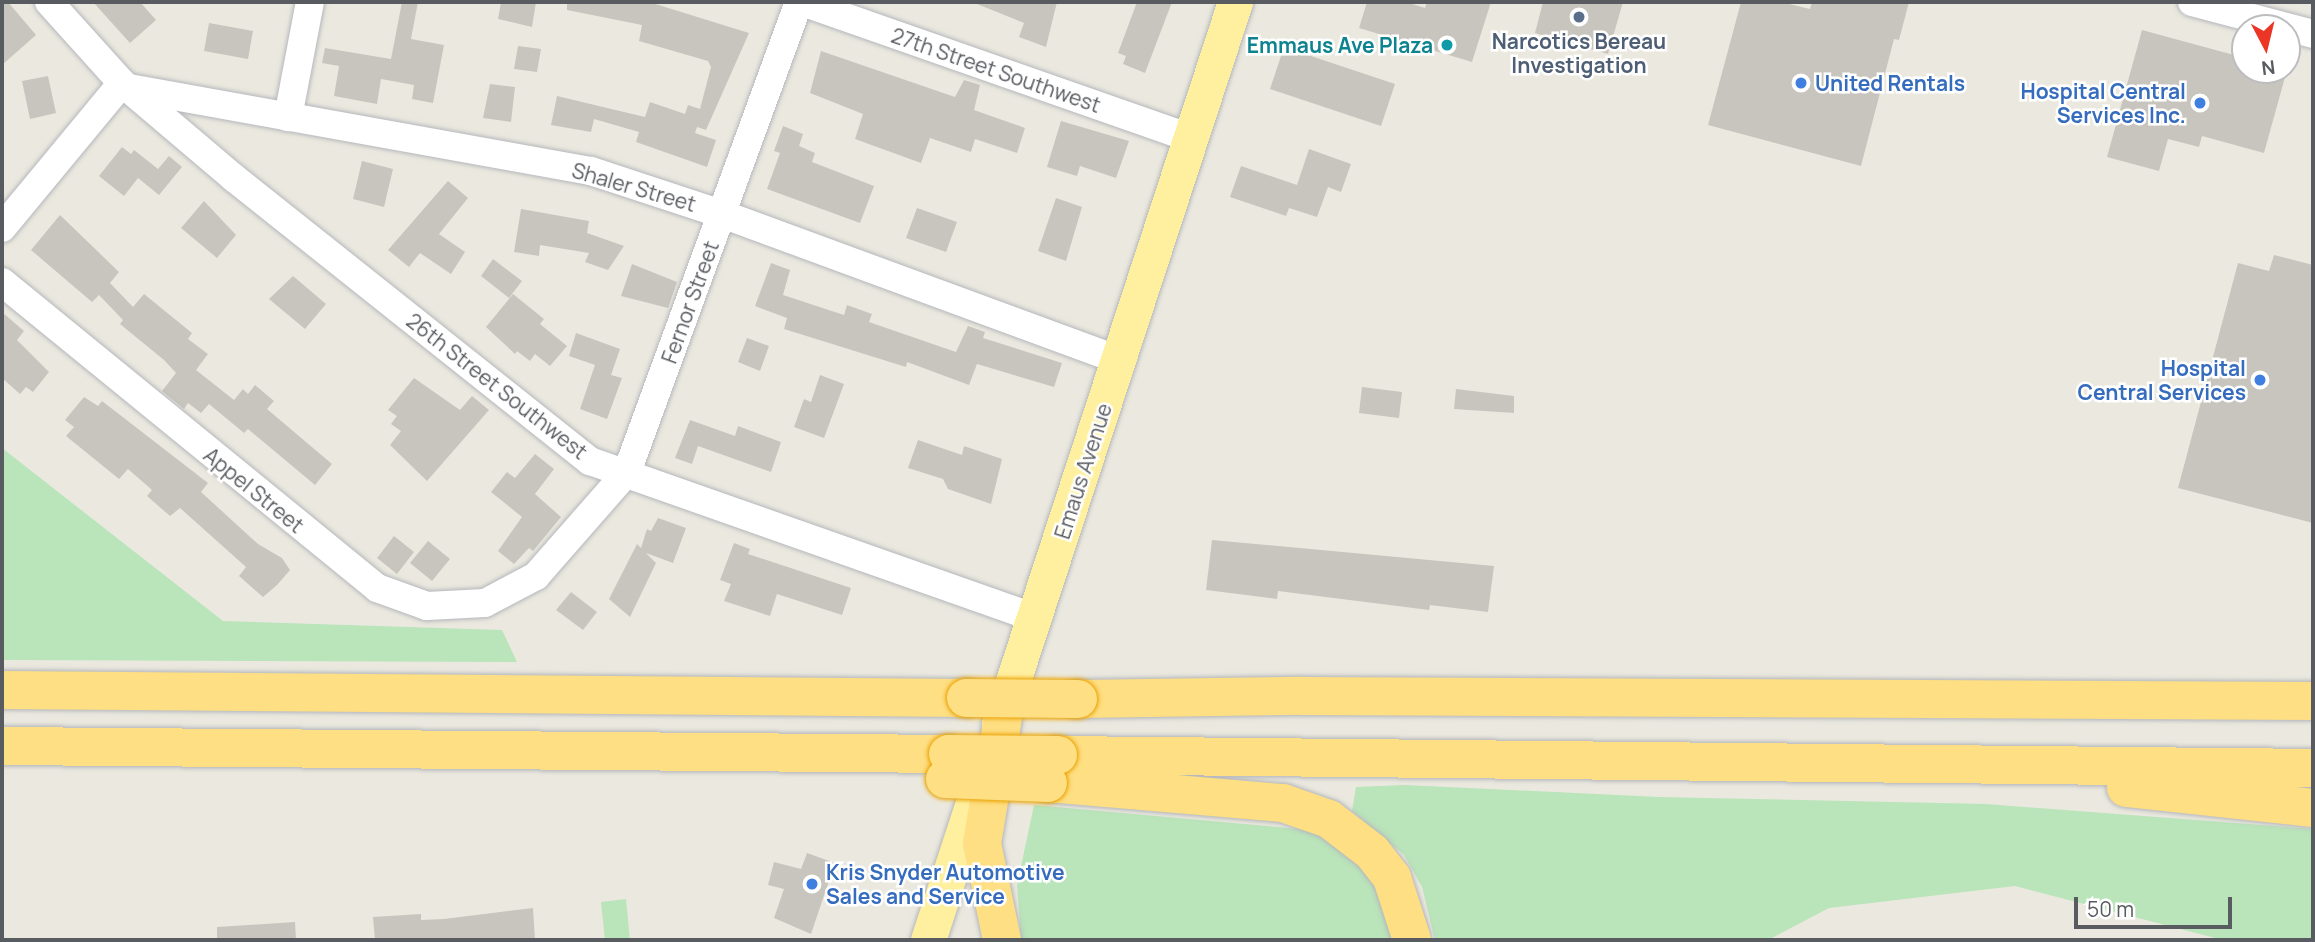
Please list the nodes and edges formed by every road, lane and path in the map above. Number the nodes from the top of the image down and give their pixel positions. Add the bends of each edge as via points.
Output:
1 (49, 2) edge
2 (310, 2) edge
3 (801, 2) edge
4 (1235, 2) edge
5 (2192, 2) edge
6 (2313, 34) edge
7 (125, 86) junction
8 (288, 117) junction
9 (1191, 138) junction
10 (722, 214) junction
11 (2, 229) edge
12 (2, 282) edge
13 (1119, 360) junction
14 (627, 472) junction
15 (536, 576) joint
16 (1035, 618) junction
17 (2, 690) edge
18 (2313, 692) edge
19 (2236, 700) junction
20 (2313, 701) edge
21 (1005, 706) junction
22 (2, 746) edge
23 (2, 762) edge
24 (1891, 764) junction
25 (943, 766) junction
26 (2313, 768) edge
27 (1053, 769) junction
28 (2313, 807) edge
29 (928, 940) edge
30 (1002, 940) edge
31 (1412, 940) edge

1 - 7 street, 26th Street Southwest
2 - 8 street
3 - 9 street, 27th Street Southwest
3 - 10 street, Fernor Street
4 - 9 main road, Emaus Avenue
5 - 6 street
7 - 8 street, Shaler Street
7 - 11 street
7 - 14 street, 26th Street Southwest via 590,461
8 - 10 street, Shaler Street via 590,171
9 - 13 main road, Emaus Avenue
10 - 13 street, Shaler Street
10 - 14 street, Fernor Street
12 - 15 street, Appel Street via 377,588 427,606 456,607 494,599
13 - 16 main road, Emaus Avenue
14 - 15 street, Fernor Street
14 - 16 street, 26th Street Southwest
16 - 21 main road, Emaus Avenue
17 - 19 highway, bridge via 1078,699
18 - 19 highway
19 - 20 highway
21 - 29 main road, Emaus Avenue
21 - 30 highway via 982,843
22 - 25 highway
23 - 25 highway
24 - 26 highway
24 - 27 highway
24 - 28 highway
25 - 27 highway, bridge
27 - 31 highway via 1283,803 1329,819 1372,852 1392,878

